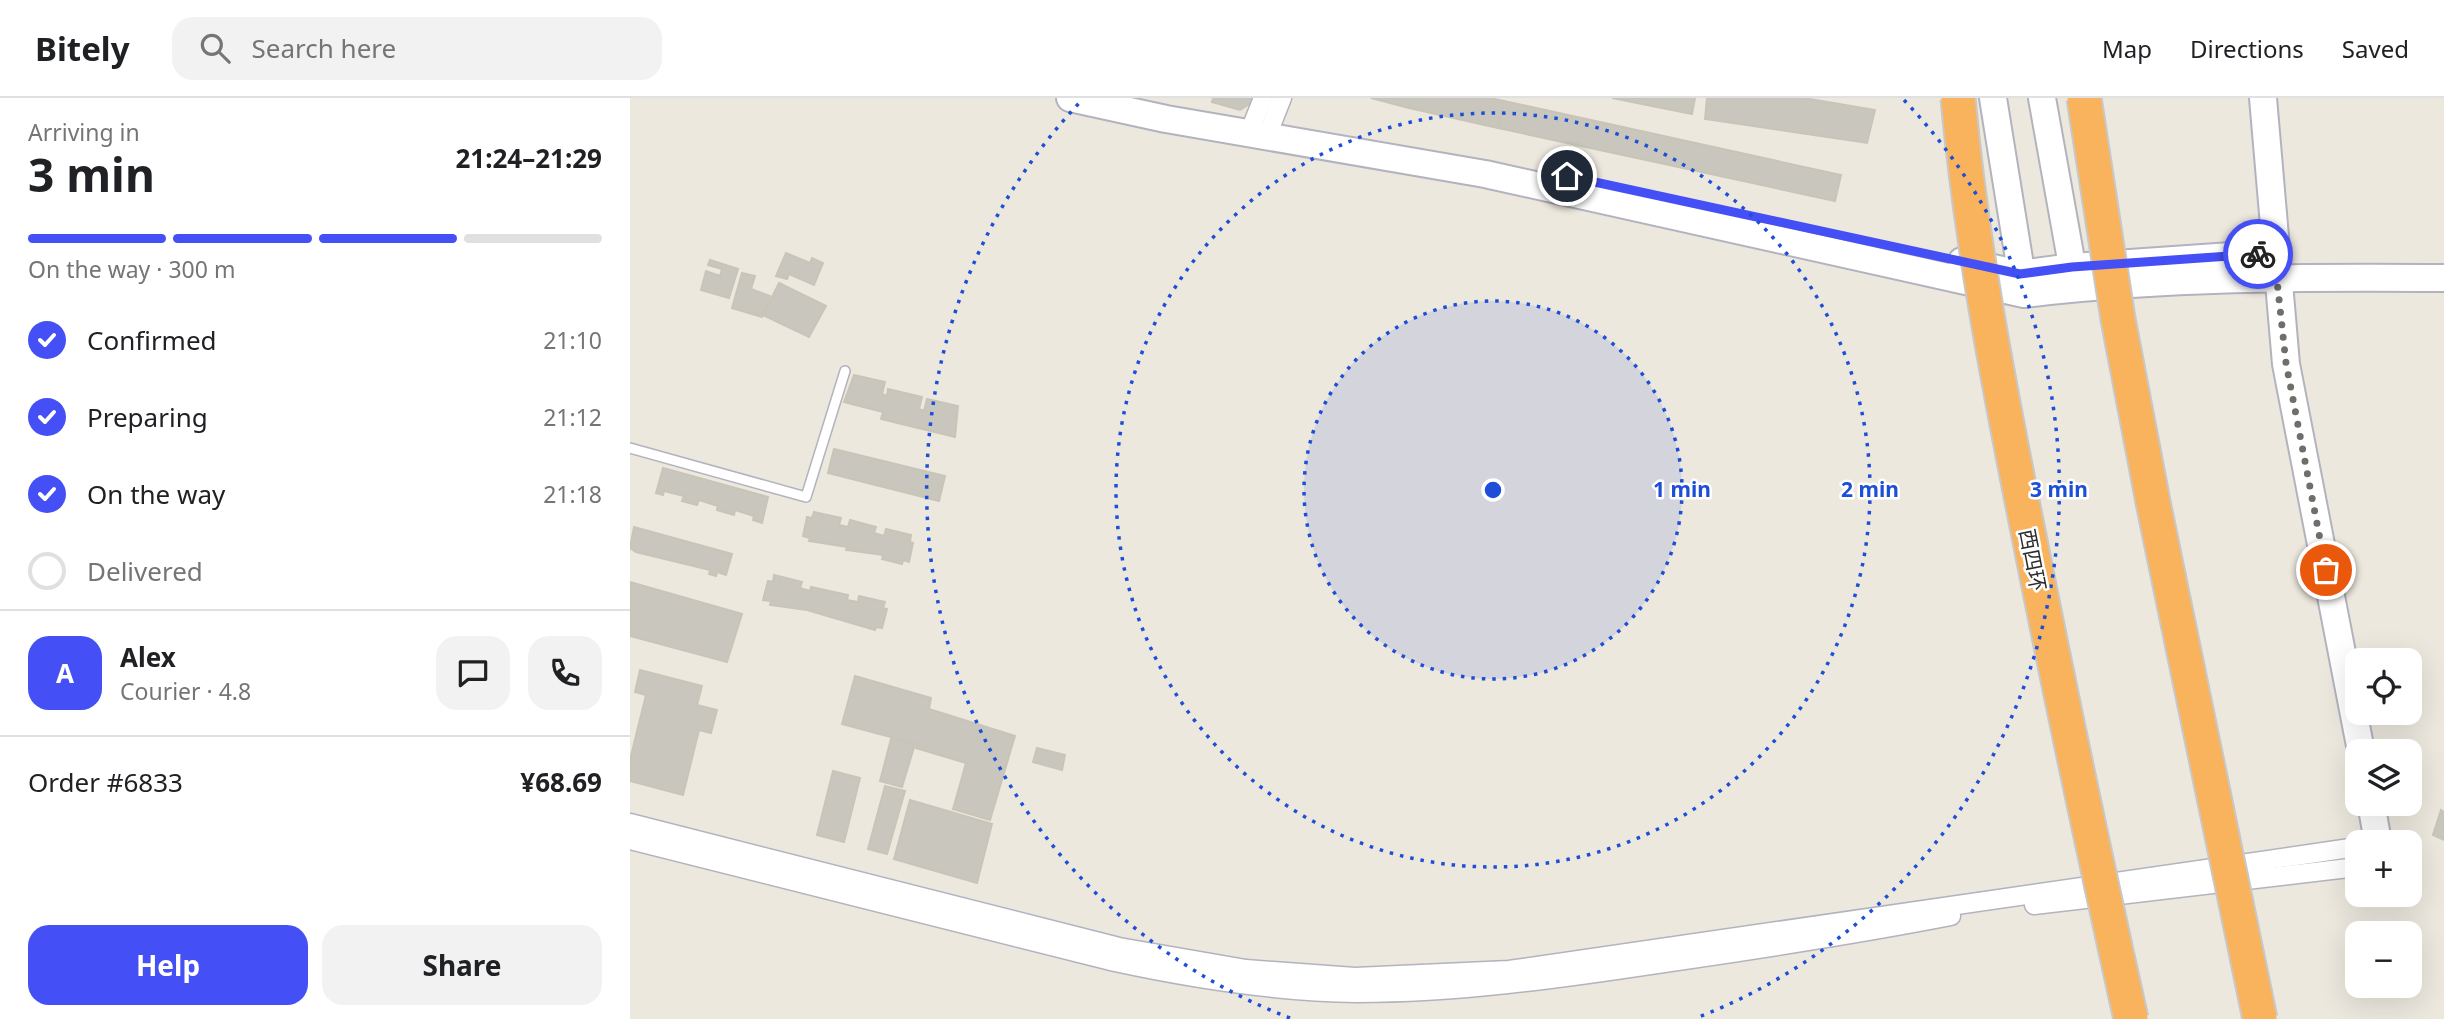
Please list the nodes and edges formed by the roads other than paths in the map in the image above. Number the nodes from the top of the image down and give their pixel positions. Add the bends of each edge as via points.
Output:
1 (1070, 98) edge
2 (1144, 98) edge
3 (1958, 98) edge
4 (1993, 98) edge
5 (2042, 98) edge
6 (2084, 98) edge
7 (2263, 98) edge
8 (1265, 117) edge
9 (2276, 265) junction
10 (2074, 277) junction
11 (2444, 278) edge
12 (2022, 284) junction
13 (845, 371) dead end
14 (630, 448) edge
15 (2359, 739) edge
16 (630, 823) edge
17 (630, 840) edge
18 (2345, 849) edge
19 (2345, 868) edge
20 (2131, 1019) edge
21 (2260, 1019) edge

1 - 8 street
2 - 8 street
3 - 20 highway, 西四环, bridge via 1967,197 1985,310 2070,747
4 - 12 street
5 - 10 street
6 - 21 highway, bridge via 2134,400
7 - 9 street
8 - 12 street via 1485,174
9 - 10 street
9 - 11 street
9 - 15 street via 2286,363
10 - 12 street
13 - 14 lane via 806,497
16 - 18 street via 1119,947 1234,968 1355,977 1509,970
17 - 19 street via 1115,962 1244,985 1355,993 1511,986 1860,934 1970,912

